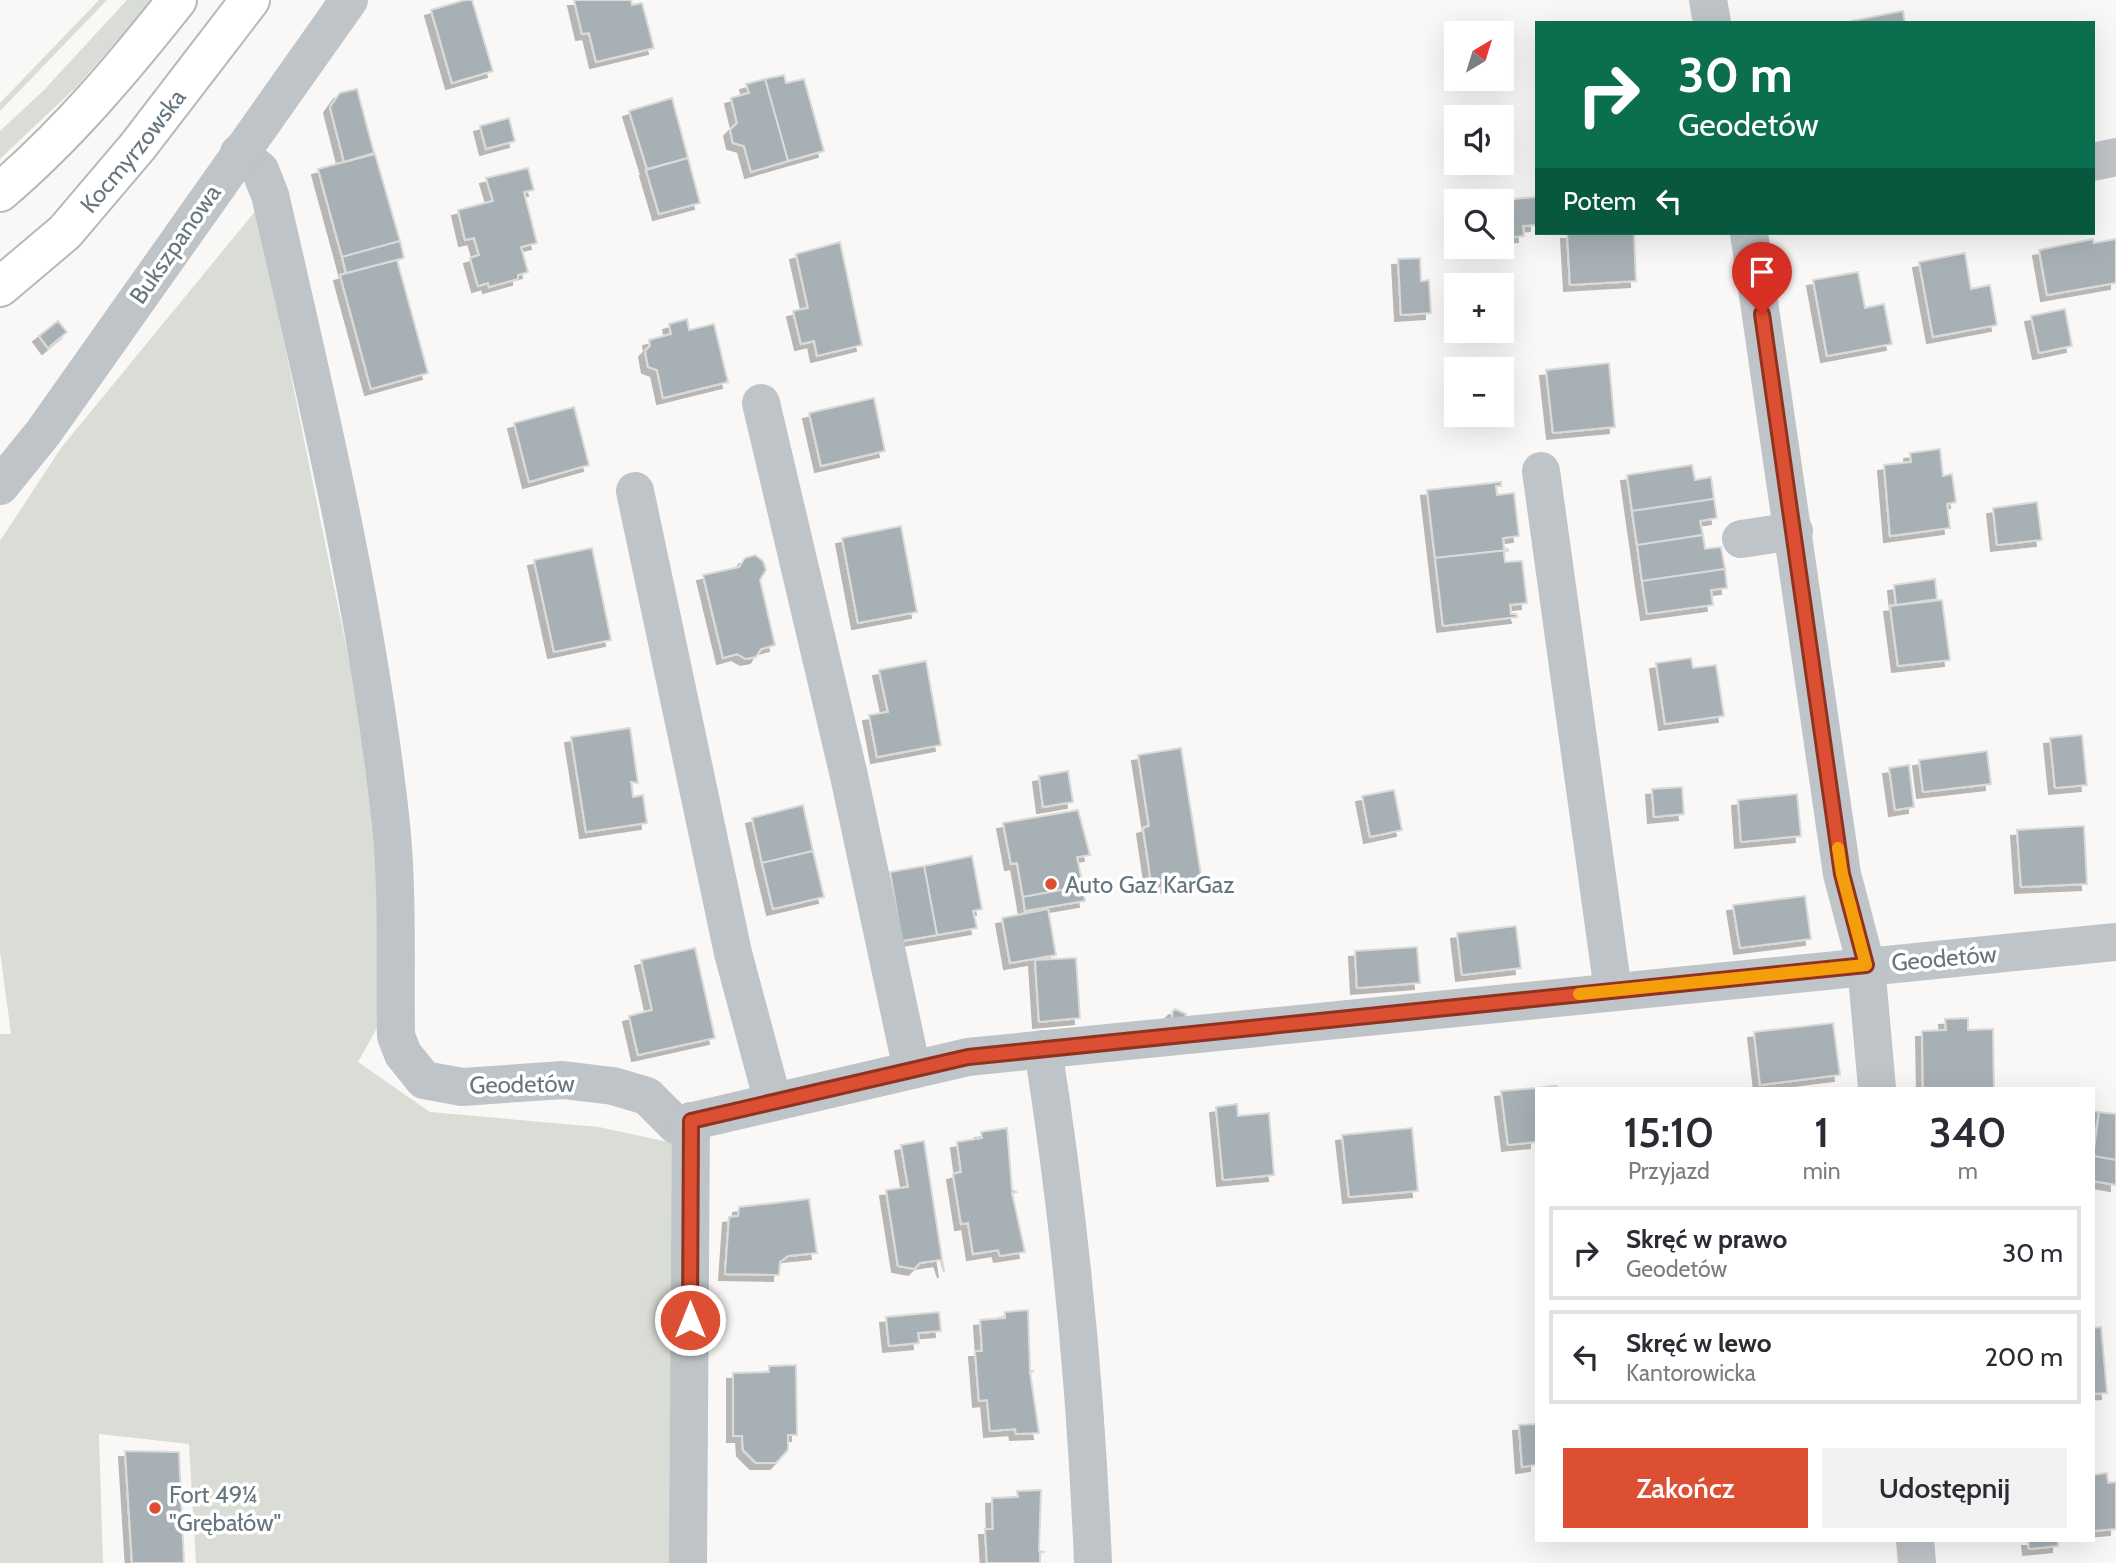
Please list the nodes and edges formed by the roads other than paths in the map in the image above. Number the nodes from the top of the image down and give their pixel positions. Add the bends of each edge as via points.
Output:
1 (177, 0) edge
2 (250, 0) edge
3 (349, 0) edge
4 (1708, 0) edge
5 (1712, 21) edge
6 (239, 153) junction
7 (2116, 157) edge
8 (2095, 162) edge
9 (0, 192) edge
10 (1749, 235) edge
11 (0, 288) edge
12 (761, 403) dead end
13 (1541, 471) dead end
14 (0, 486) edge
15 (635, 491) dead end
16 (1794, 531) junction
17 (1741, 539) dead end
18 (2116, 942) edge
19 (1866, 965) junction
20 (1613, 991) junction
21 (1043, 1049) junction
22 (912, 1070) junction
23 (1877, 1087) edge
24 (773, 1102) junction
25 (691, 1121) junction
26 (1915, 1542) edge
27 (688, 1563) edge
28 (1093, 1563) edge
29 (1917, 1563) edge

1 - 9 main road via 58,137
2 - 11 main road, Kocmyrzowska via 65,232
3 - 6 street, Bukszpanowa
4 - 5 street
6 - 14 street, Bukszpanowa via 43,433
6 - 25 street, Geodetów via 260,170 270,195 340,498 373,684 391,827 396,1036 403,1054 424,1080 461,1087 563,1080 613,1086 647,1096 676,1125
7 - 8 street
10 - 16 street
12 - 22 street
13 - 20 street
15 - 24 street via 733,953
16 - 17 street
16 - 19 street via 1842,874
18 - 19 street, Geodetów
19 - 20 street, Geodetów
19 - 23 street
20 - 21 street, Geodetów
21 - 22 street, Geodetów via 968,1057
21 - 28 street via 1080,1331
22 - 24 street, Geodetów
24 - 25 street, Geodetów
25 - 27 street
26 - 29 street

